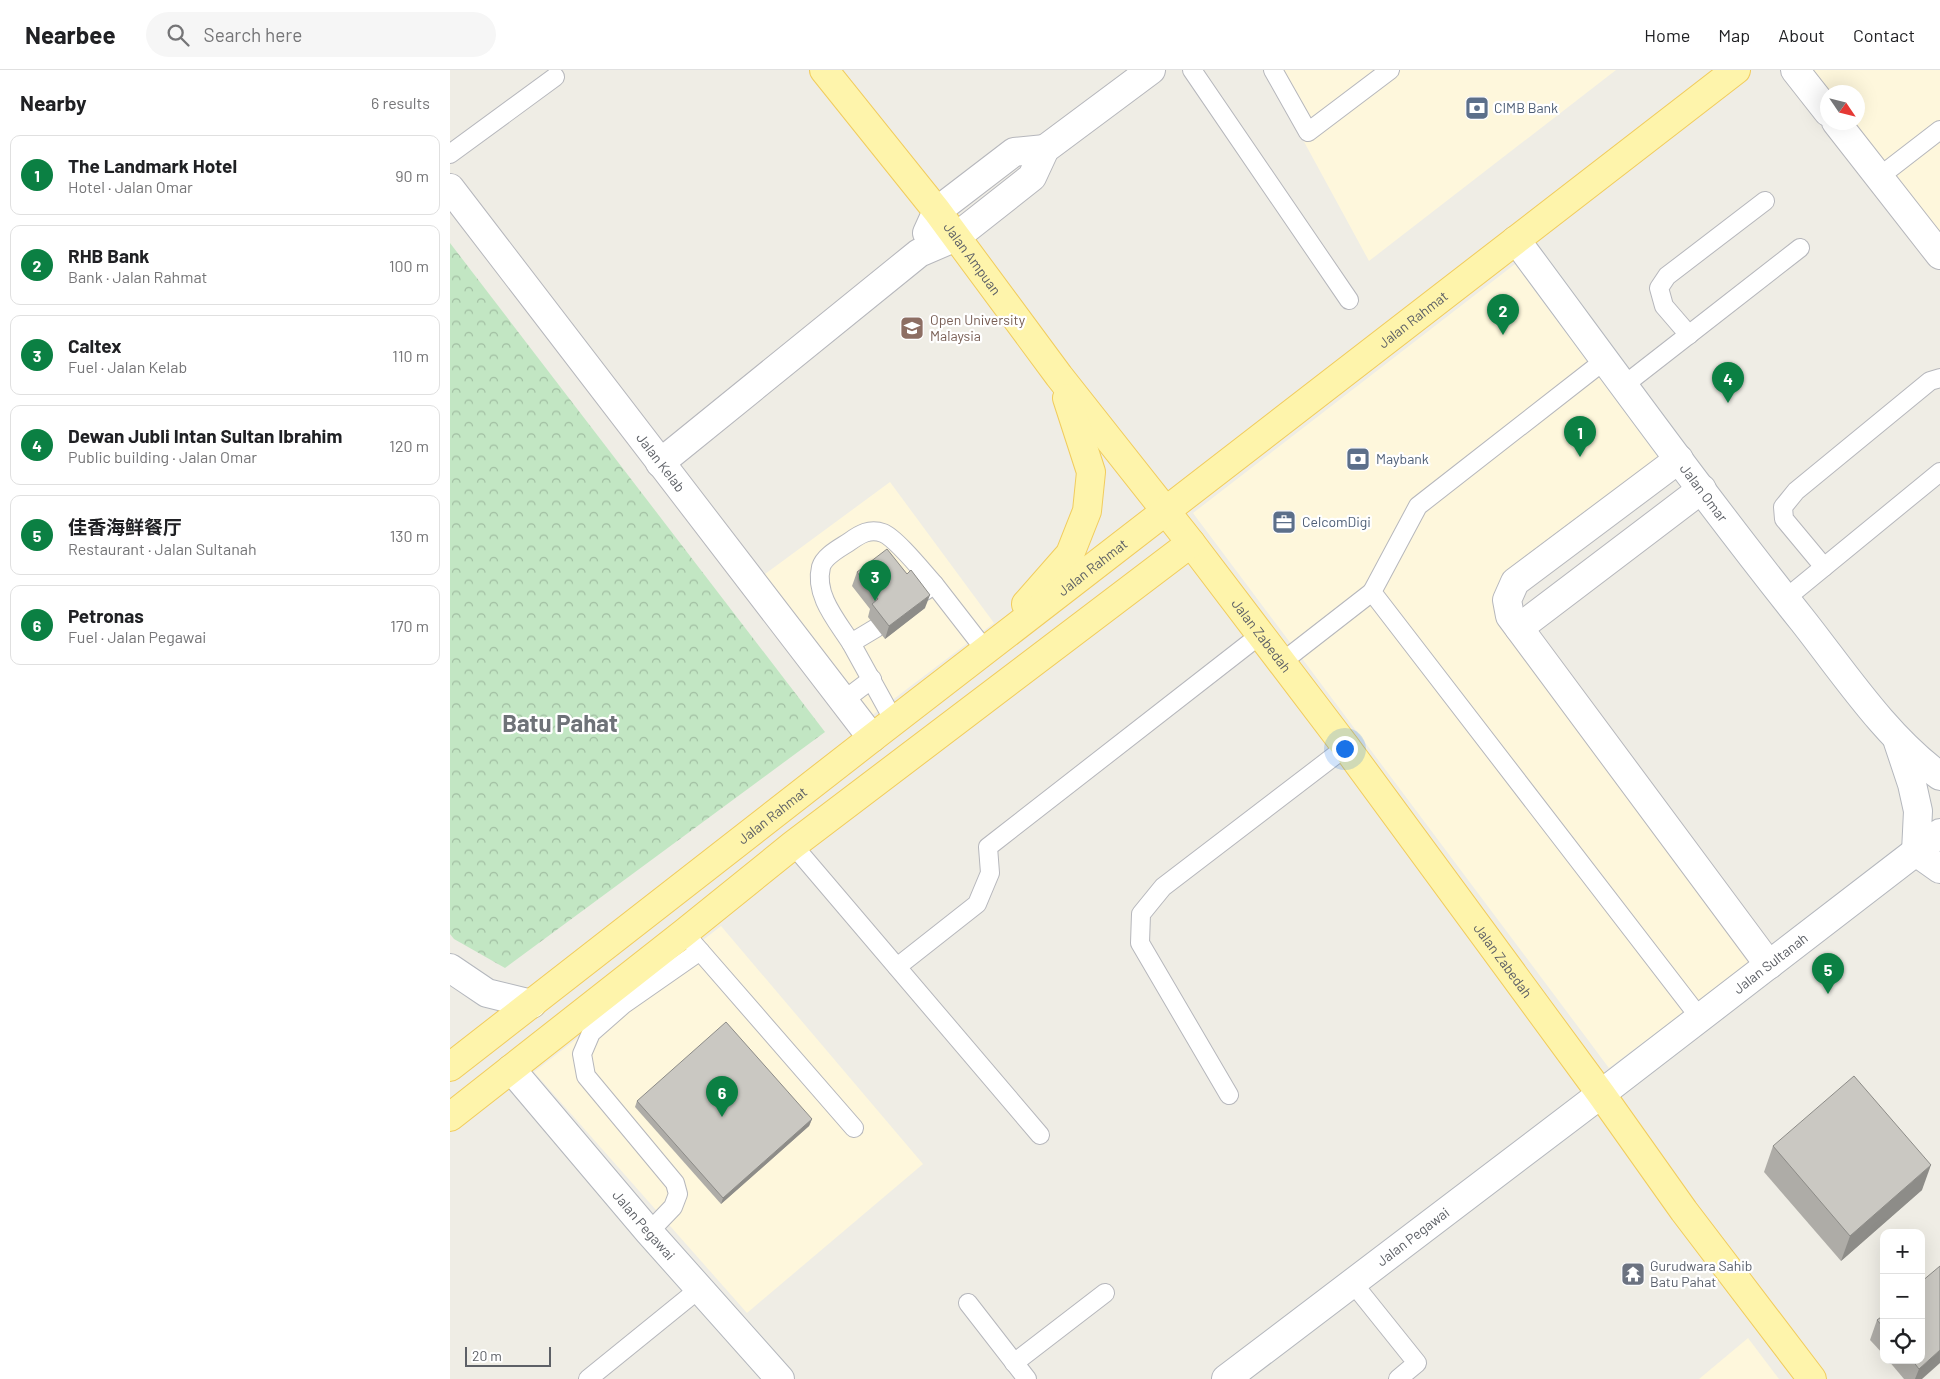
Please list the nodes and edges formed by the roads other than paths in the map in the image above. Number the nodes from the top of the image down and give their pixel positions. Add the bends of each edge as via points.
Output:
1 (826, 70) edge
2 (1151, 70) edge
3 (1192, 70) edge
4 (1273, 70) edge
5 (1390, 70) edge
6 (1736, 70) edge
7 (1795, 70) edge
8 (555, 77) dead end
9 (1820, 102) edge
10 (1842, 130) edge
11 (1940, 130) edge
12 (1045, 149) junction
13 (450, 154) edge
14 (1879, 177) junction
15 (450, 188) edge
16 (1765, 201) dead end
17 (937, 211) junction
18 (956, 237) junction
19 (1516, 240) junction
20 (1800, 248) dead end
21 (919, 253) junction
22 (1940, 255) edge
23 (1350, 300) dead end
24 (1689, 335) junction
25 (1605, 360) junction
26 (1059, 376) junction
27 (1940, 378) edge
28 (1624, 386) junction
29 (1679, 459) junction
30 (660, 463) junction
31 (1940, 472) edge
32 (1702, 489) junction
33 (1165, 512) junction
34 (1191, 543) junction
35 (1824, 568) junction
36 (934, 584) junction
37 (1372, 592) junction
38 (916, 597) edge
39 (1785, 599) junction
40 (876, 628) dead end
41 (1519, 628) junction
42 (1260, 635) junction
43 (851, 643) junction
44 (986, 651) junction
45 (1282, 662) junction
46 (872, 678) junction
47 (843, 701) junction
48 (894, 721) junction
49 (872, 738) junction
50 (1898, 740) junction
51 (1346, 747) junction
52 (1940, 776) edge
53 (1940, 833) edge
54 (793, 845) junction
55 (1916, 852) junction
56 (1940, 869) edge
57 (692, 942) junction
58 (1769, 965) junction
59 (897, 967) junction
60 (450, 968) edge
61 (532, 1004) junction
62 (1700, 1018) junction
63 (451, 1061) edge
64 (511, 1069) junction
65 (1601, 1094) junction
66 (1229, 1095) dead end
67 (450, 1117) edge
68 (854, 1128) dead end
69 (1040, 1135) dead end
70 (649, 1232) junction
71 (1352, 1282) junction
72 (699, 1288) junction
73 (1105, 1293) dead end
74 (968, 1303) dead end
75 (1014, 1363) junction
76 (773, 1377) edge
77 (588, 1379) edge
78 (1027, 1379) edge
79 (1226, 1379) edge
80 (1398, 1379) edge
81 (1812, 1379) edge

1 - 17 main road, Jalan Ampuan
2 - 12 street
3 - 23 lane
4 - 5 lane via 1308,132
6 - 19 main road, Jalan Rahmat
7 - 9 street
8 - 13 lane
10 - 14 street
11 - 14 lane
12 - 17 street via 1014,152
12 - 18 street via 1032,176
14 - 22 street
15 - 30 street, Jalan Kelab
16 - 24 lane via 1667,276 1659,288 1664,306
17 - 18 main road, Jalan Ampuan
17 - 21 street
18 - 21 street
18 - 26 main road, Jalan Ampuan
19 - 25 street, Jalan Omar
19 - 33 main road, Jalan Rahmat
20 - 24 lane
21 - 30 street
24 - 28 lane
25 - 28 street, Jalan Omar
25 - 37 lane via 1418,506
26 - 33 main road, Jalan Ampuan
26 - 44 main road via 1091,472 1087,512 1070,554
27 - 35 lane via 1930,380 1796,491 1783,507 1784,519
28 - 29 street, Jalan Omar
29 - 32 street, Jalan Omar
29 - 41 street via 1515,582 1507,600 1510,616
30 - 47 street, Jalan Kelab
31 - 35 lane
32 - 39 street, Jalan Omar
32 - 41 street
33 - 34 main road, Jalan Ampuan
33 - 44 main road, Jalan Rahmat
34 - 42 main road, Jalan Zabedah
34 - 54 main road
35 - 39 lane
36 - 38 lane
36 - 43 lane via 886,534 874,530 861,533 831,554 821,566 821,592
36 - 44 lane
37 - 45 lane
37 - 62 lane
39 - 50 street, Jalan Omar
40 - 43 lane
41 - 58 street
42 - 45 main road, Jalan Zabedah
42 - 59 lane via 988,847 990,873 976,904
43 - 46 lane
44 - 48 main road, Jalan Rahmat
45 - 51 main road, Jalan Zabedah
46 - 47 lane
46 - 48 lane
47 - 49 street, Jalan Kelab
48 - 49 main road, Jalan Rahmat
49 - 61 main road, Jalan Rahmat
50 - 52 street
50 - 55 street via 1918,811
51 - 65 main road, Jalan Zabedah
51 - 66 lane via 1163,888 1141,914 1140,943
53 - 55 street, Jalan Sultanah
54 - 57 main road
54 - 59 lane
55 - 56 street
55 - 58 street, Jalan Sultanah
57 - 64 main road
57 - 68 lane
57 - 70 lane via 590,1033 582,1054 586,1076 675,1183 678,1194 673,1207
58 - 62 street, Jalan Sultanah
59 - 69 lane
60 - 61 street via 487,993
61 - 63 main road, Jalan Rahmat
62 - 65 street, Jalan Sultanah
64 - 67 main road
64 - 70 street, Jalan Pegawai
65 - 71 street, Jalan Pegawai
65 - 81 main road, Jalan Zabedah via 1684,1211
70 - 72 street, Jalan Pegawai
71 - 79 street, Jalan Pegawai
71 - 80 lane via 1418,1363
72 - 76 street, Jalan Pegawai
72 - 77 lane
73 - 75 lane
74 - 75 lane
75 - 78 lane

